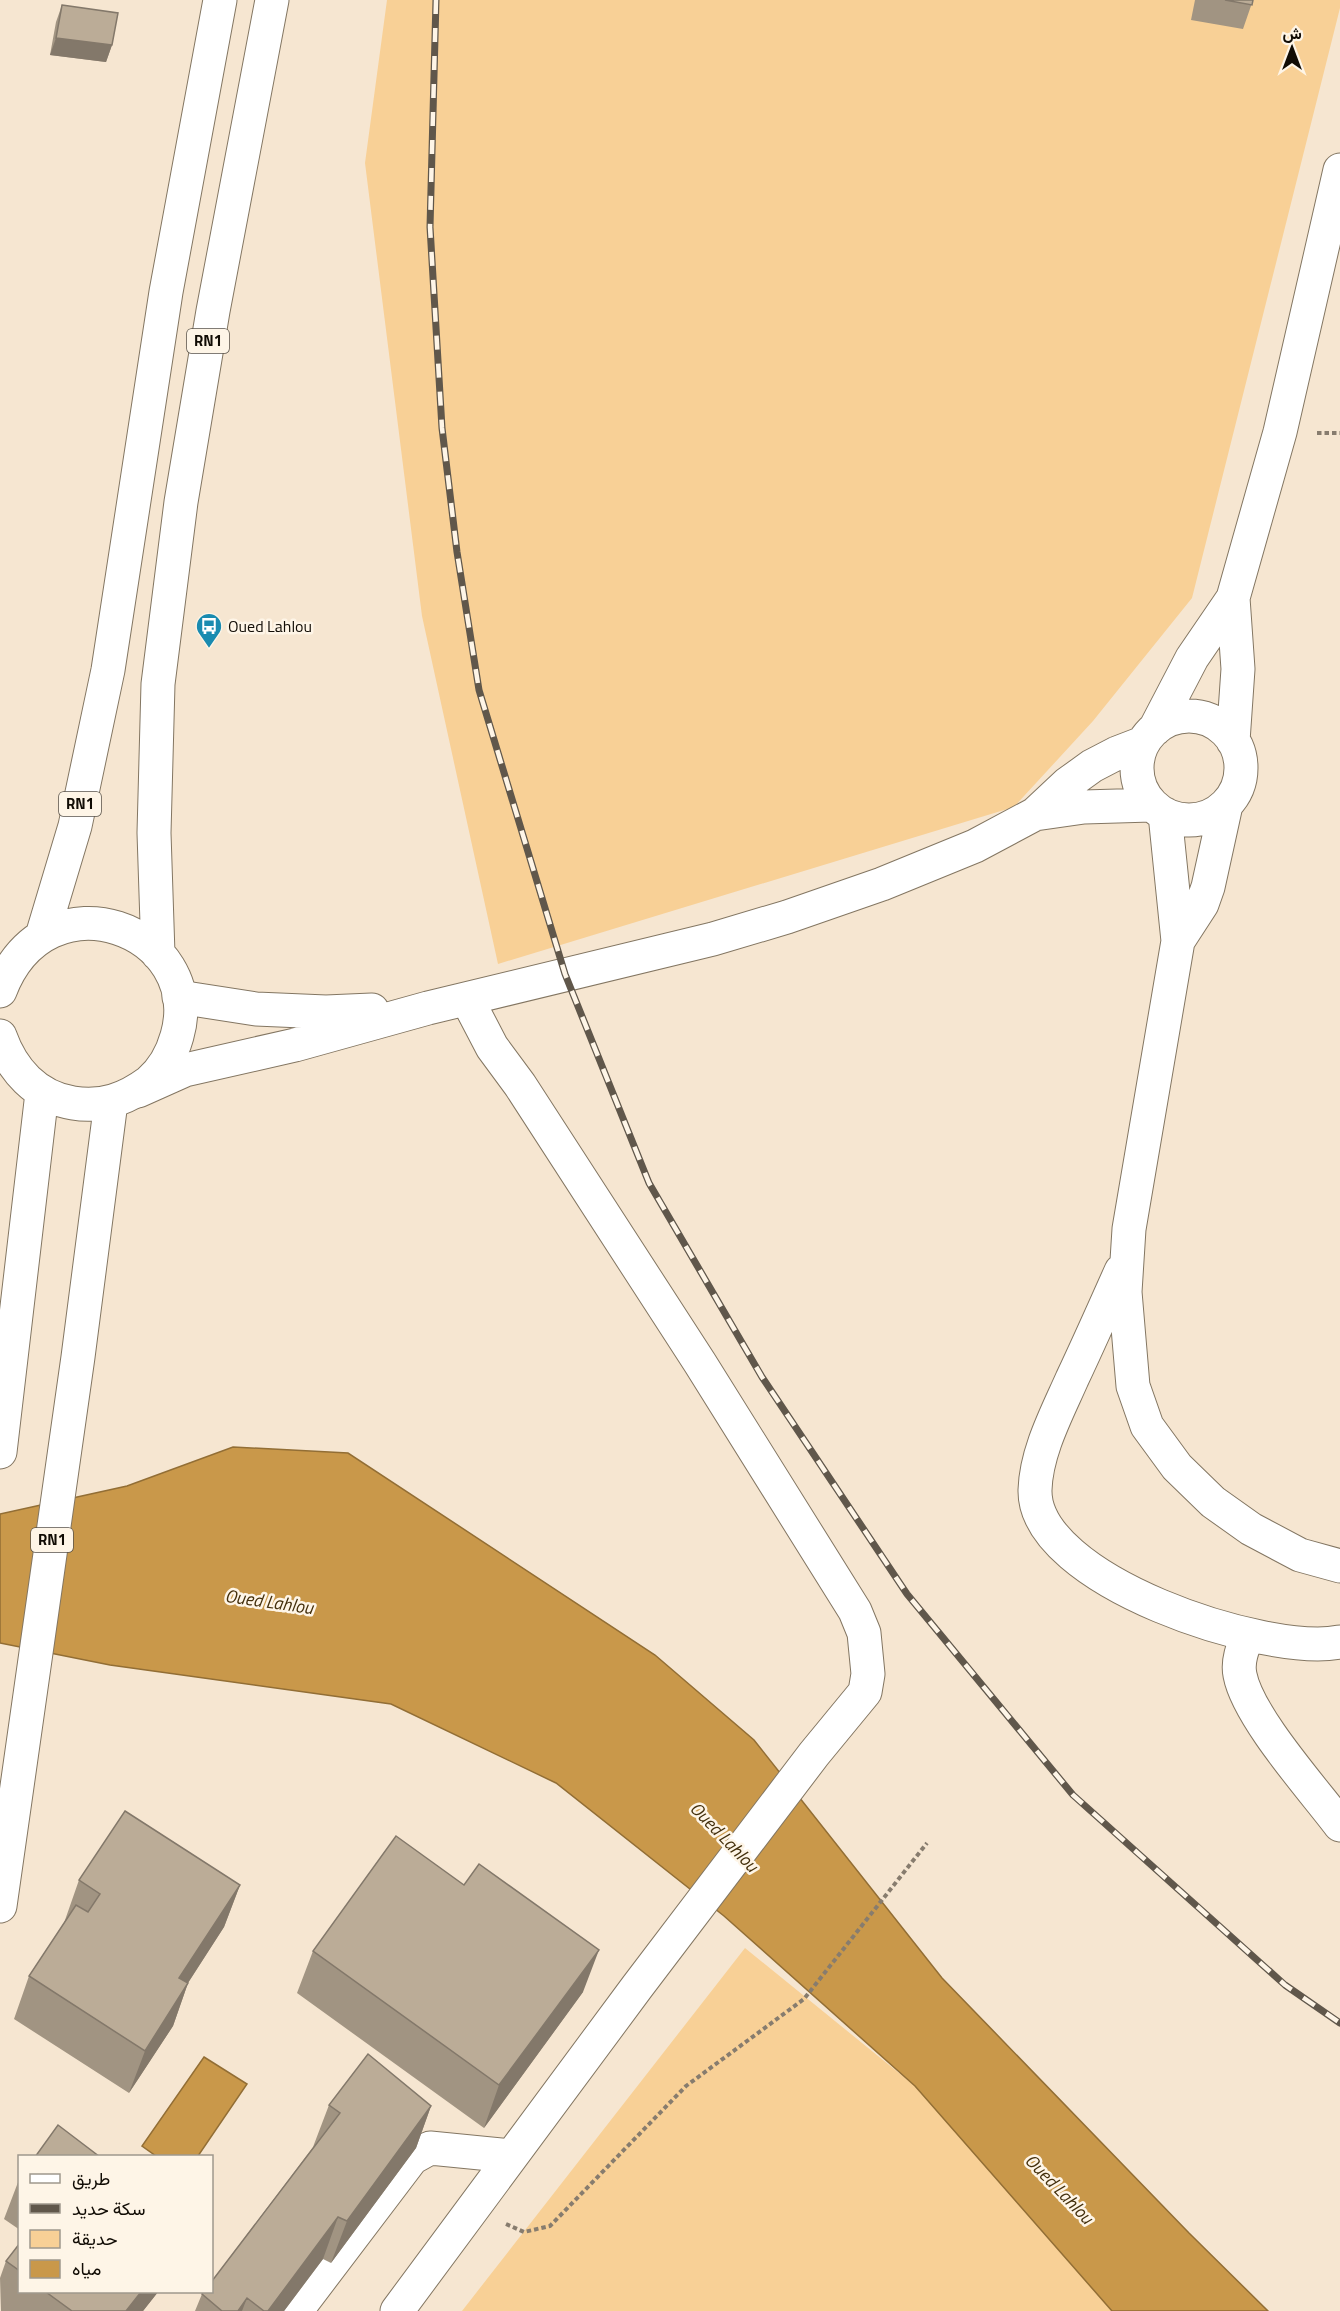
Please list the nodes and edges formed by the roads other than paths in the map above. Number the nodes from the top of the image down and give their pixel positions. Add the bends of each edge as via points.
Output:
1 (220, 0) edge
2 (272, 0) edge
3 (1340, 170) edge
4 (1233, 598) junction
5 (1149, 736) junction
6 (1233, 741) junction
7 (1226, 805) junction
8 (1158, 809) junction
9 (1035, 814) junction
10 (42, 936) junction
11 (1178, 941) junction
12 (158, 954) junction
13 (0, 991) edge
14 (179, 997) junction
15 (467, 999) junction
16 (428, 1008) junction
17 (0, 1036) edge
18 (42, 1093) junction
19 (122, 1098) junction
20 (1127, 1256) junction
21 (0, 1452) edge
22 (1340, 1566) edge
23 (1248, 1635) junction
24 (1340, 1642) edge
25 (1340, 1825) edge
26 (0, 1906) edge
27 (511, 2156) junction
28 (296, 2311) edge
29 (397, 2311) edge

1 - 10 street, RN1 via 166,292 108,670 75,826
2 - 12 street, RN1 via 213,311 158,684 154,833
3 - 4 street via 1280,432
4 - 5 street via 1192,658
4 - 6 street via 1238,669
5 - 6 street via 1167,721 1196,717 1224,730
5 - 8 street via 1138,755 1138,782
5 - 9 street via 1092,766
6 - 7 street via 1240,757 1241,774
7 - 8 street via 1204,818 1178,819
7 - 11 street via 1208,887 1197,913
8 - 9 street via 1084,807
8 - 11 street
9 - 15 street via 975,846 787,917
10 - 12 street, RN1 via 66,925 107,925 139,938
10 - 13 street, RN1 via 9,969
11 - 20 street
12 - 14 street, RN1
14 - 16 street via 256,1009 326,1012
14 - 19 street, RN1 via 180,1025 172,1053 156,1076
15 - 16 street
15 - 27 street via 492,1047 700,1363 855,1611 864,1633 868,1674 864,1692
16 - 19 street via 185,1070
17 - 18 street via 9,1059
18 - 19 street via 87,1106
18 - 21 street
19 - 26 street, RN1 via 78,1357
20 - 22 street via 1127,1336 1133,1386 1147,1426 1176,1467 1213,1502 1251,1529 1300,1555
20 - 23 street via 1040,1458 1035,1491 1039,1513 1077,1560 1114,1585 1195,1620
23 - 24 street
23 - 25 street via 1240,1655 1240,1675 1250,1702
27 - 28 street via 430,2148 412,2158
27 - 29 street

